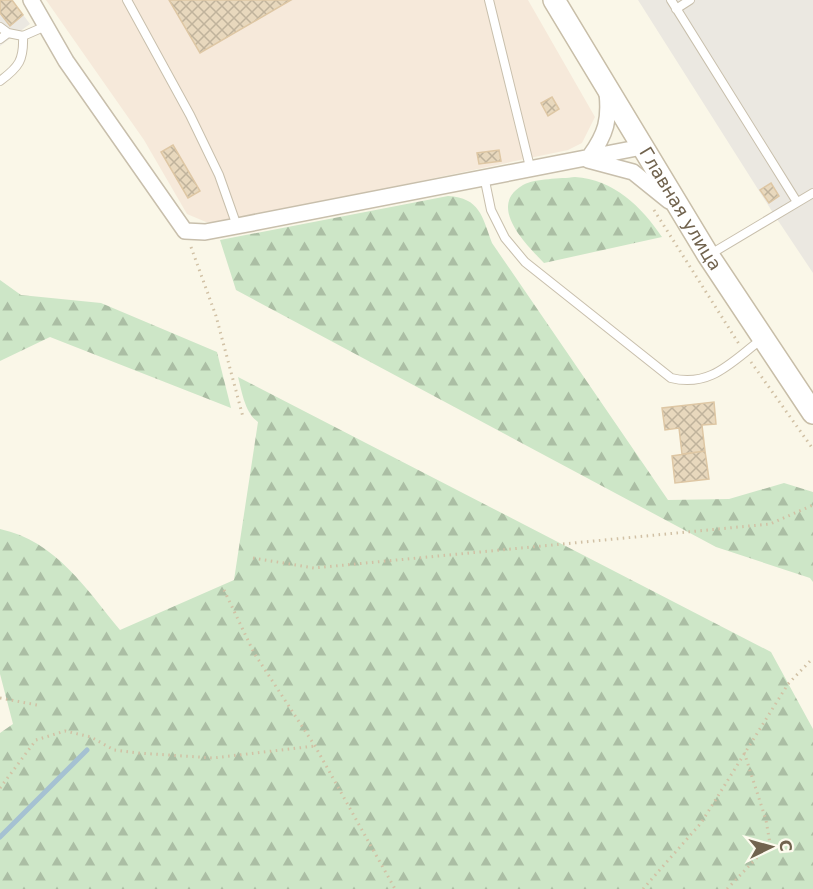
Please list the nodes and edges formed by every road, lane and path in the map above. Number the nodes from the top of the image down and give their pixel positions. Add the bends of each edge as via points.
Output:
1 (31, 0) edge
2 (127, 0) edge
3 (489, 0) edge
4 (554, 0) edge
5 (671, 0) edge
6 (690, 0) edge
7 (676, 9) junction
8 (46, 26) junction
9 (0, 27) edge
10 (8, 33) junction
11 (23, 36) junction
12 (0, 39) edge
13 (0, 81) edge
14 (606, 87) junction
15 (642, 147) junction
16 (590, 156) junction
17 (570, 159) junction
18 (530, 167) junction
19 (484, 176) junction
20 (813, 193) edge
21 (797, 202) junction
22 (651, 207) dead end
23 (689, 223) junction
24 (237, 226) junction
25 (185, 231) junction
26 (708, 255) junction
27 (762, 339) junction
28 (744, 352) junction
29 (813, 413) edge
30 (243, 417) dead end
31 (813, 449) edge
32 (813, 505) edge
33 (253, 558) dead end
34 (224, 590) dead end
35 (813, 658) edge
36 (0, 698) edge
37 (37, 705) dead end
38 (315, 747) junction
39 (744, 752) junction
40 (0, 788) edge
41 (394, 889) edge
42 (643, 889) edge
43 (727, 889) edge

1 - 8 street
2 - 24 lane via 190,115 219,175
3 - 18 lane
4 - 14 main road, Главная улица
5 - 7 lane
6 - 7 lane
7 - 21 lane
8 - 11 lane
8 - 25 street via 66,61
9 - 10 lane
10 - 11 lane
10 - 12 lane
11 - 13 lane via 23,56
14 - 15 main road, Главная улица
14 - 16 street via 607,129
15 - 16 street
15 - 23 main road, Главная улица
16 - 17 street
17 - 18 street
17 - 23 street via 610,164 633,172
18 - 19 street
19 - 24 street
19 - 28 lane via 491,210 505,238 525,262 671,378 688,382 707,379
20 - 21 lane
21 - 26 lane
22 - 28 path
23 - 26 main road, Главная улица
24 - 25 street
25 - 30 path via 216,316
26 - 27 main road, Главная улица
27 - 28 lane
27 - 29 main road, Главная улица
28 - 31 path
32 - 33 path via 770,524 747,527 314,568
34 - 38 path via 254,653
35 - 39 path via 788,684
36 - 37 path
38 - 40 path via 213,758 114,750 91,736 65,731 36,740
38 - 41 path
39 - 42 path via 701,823
39 - 43 path via 770,844

